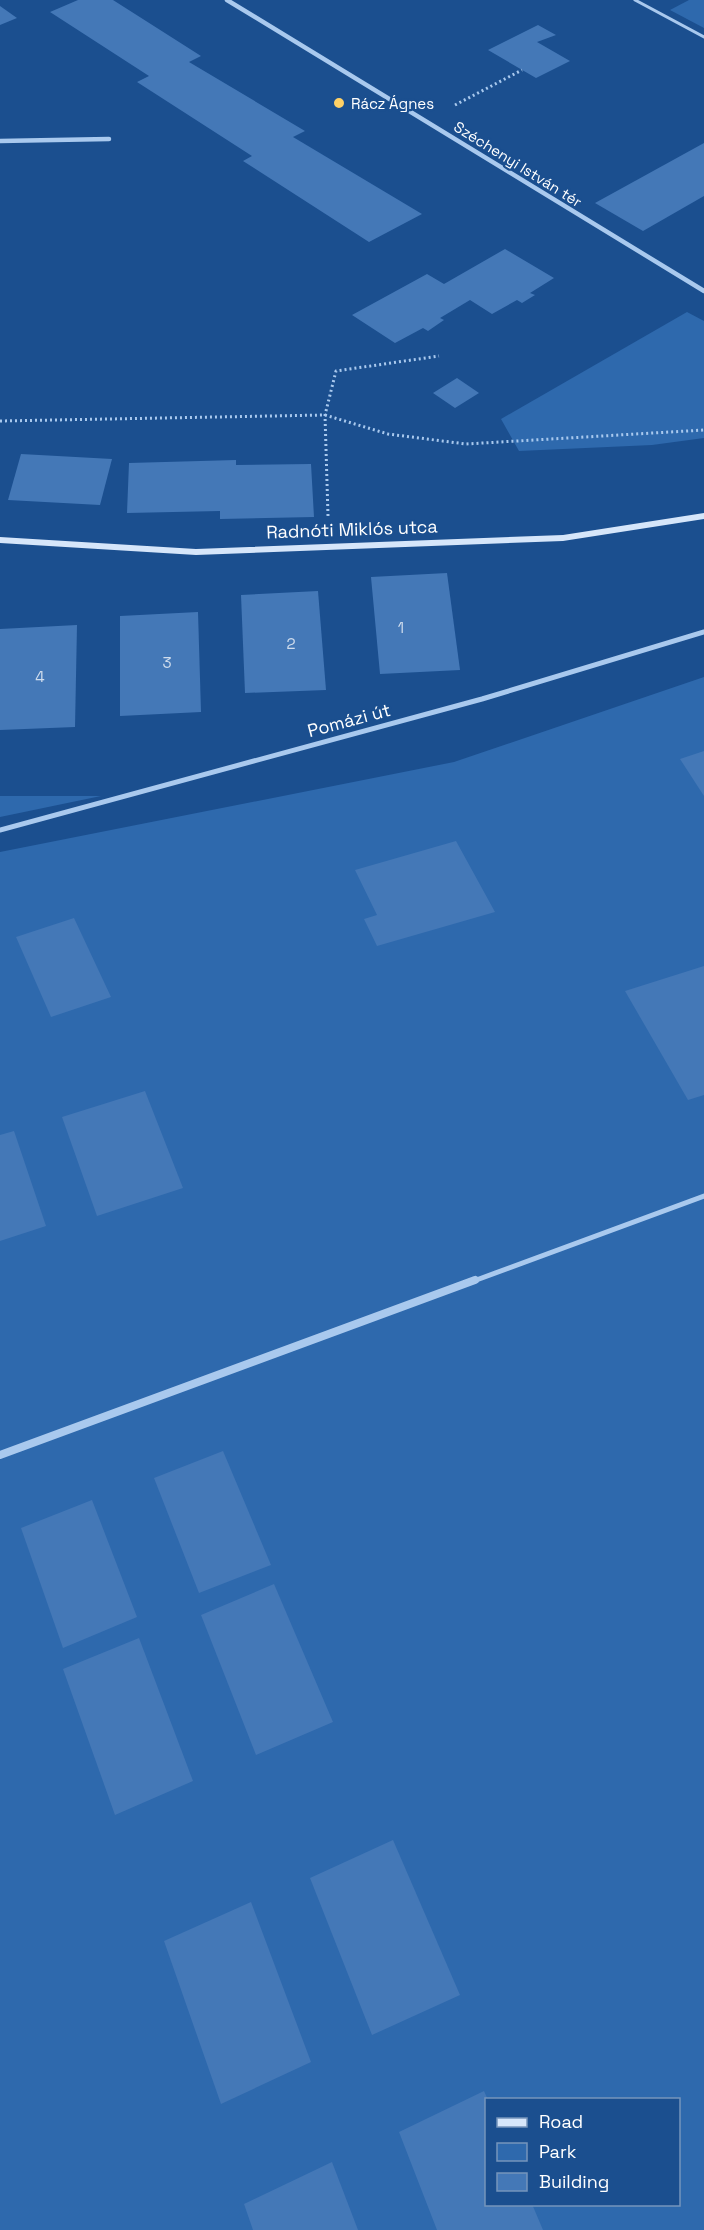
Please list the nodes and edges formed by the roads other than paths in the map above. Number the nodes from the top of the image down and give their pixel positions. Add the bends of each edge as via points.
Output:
1 (227, 0) edge
2 (635, 0) edge
3 (704, 37) edge
4 (109, 139) dead end
5 (0, 141) edge
6 (704, 291) edge
7 (704, 516) edge
8 (0, 540) edge
9 (704, 632) edge
10 (0, 830) edge
11 (704, 1196) edge
12 (0, 1455) edge

1 - 6 street, Széchenyi István tér
2 - 3 lane
4 - 5 street
7 - 8 street, Radnóti Miklós utca via 563,538 196,552
9 - 10 street, Pomázi út via 482,699
11 - 12 street

